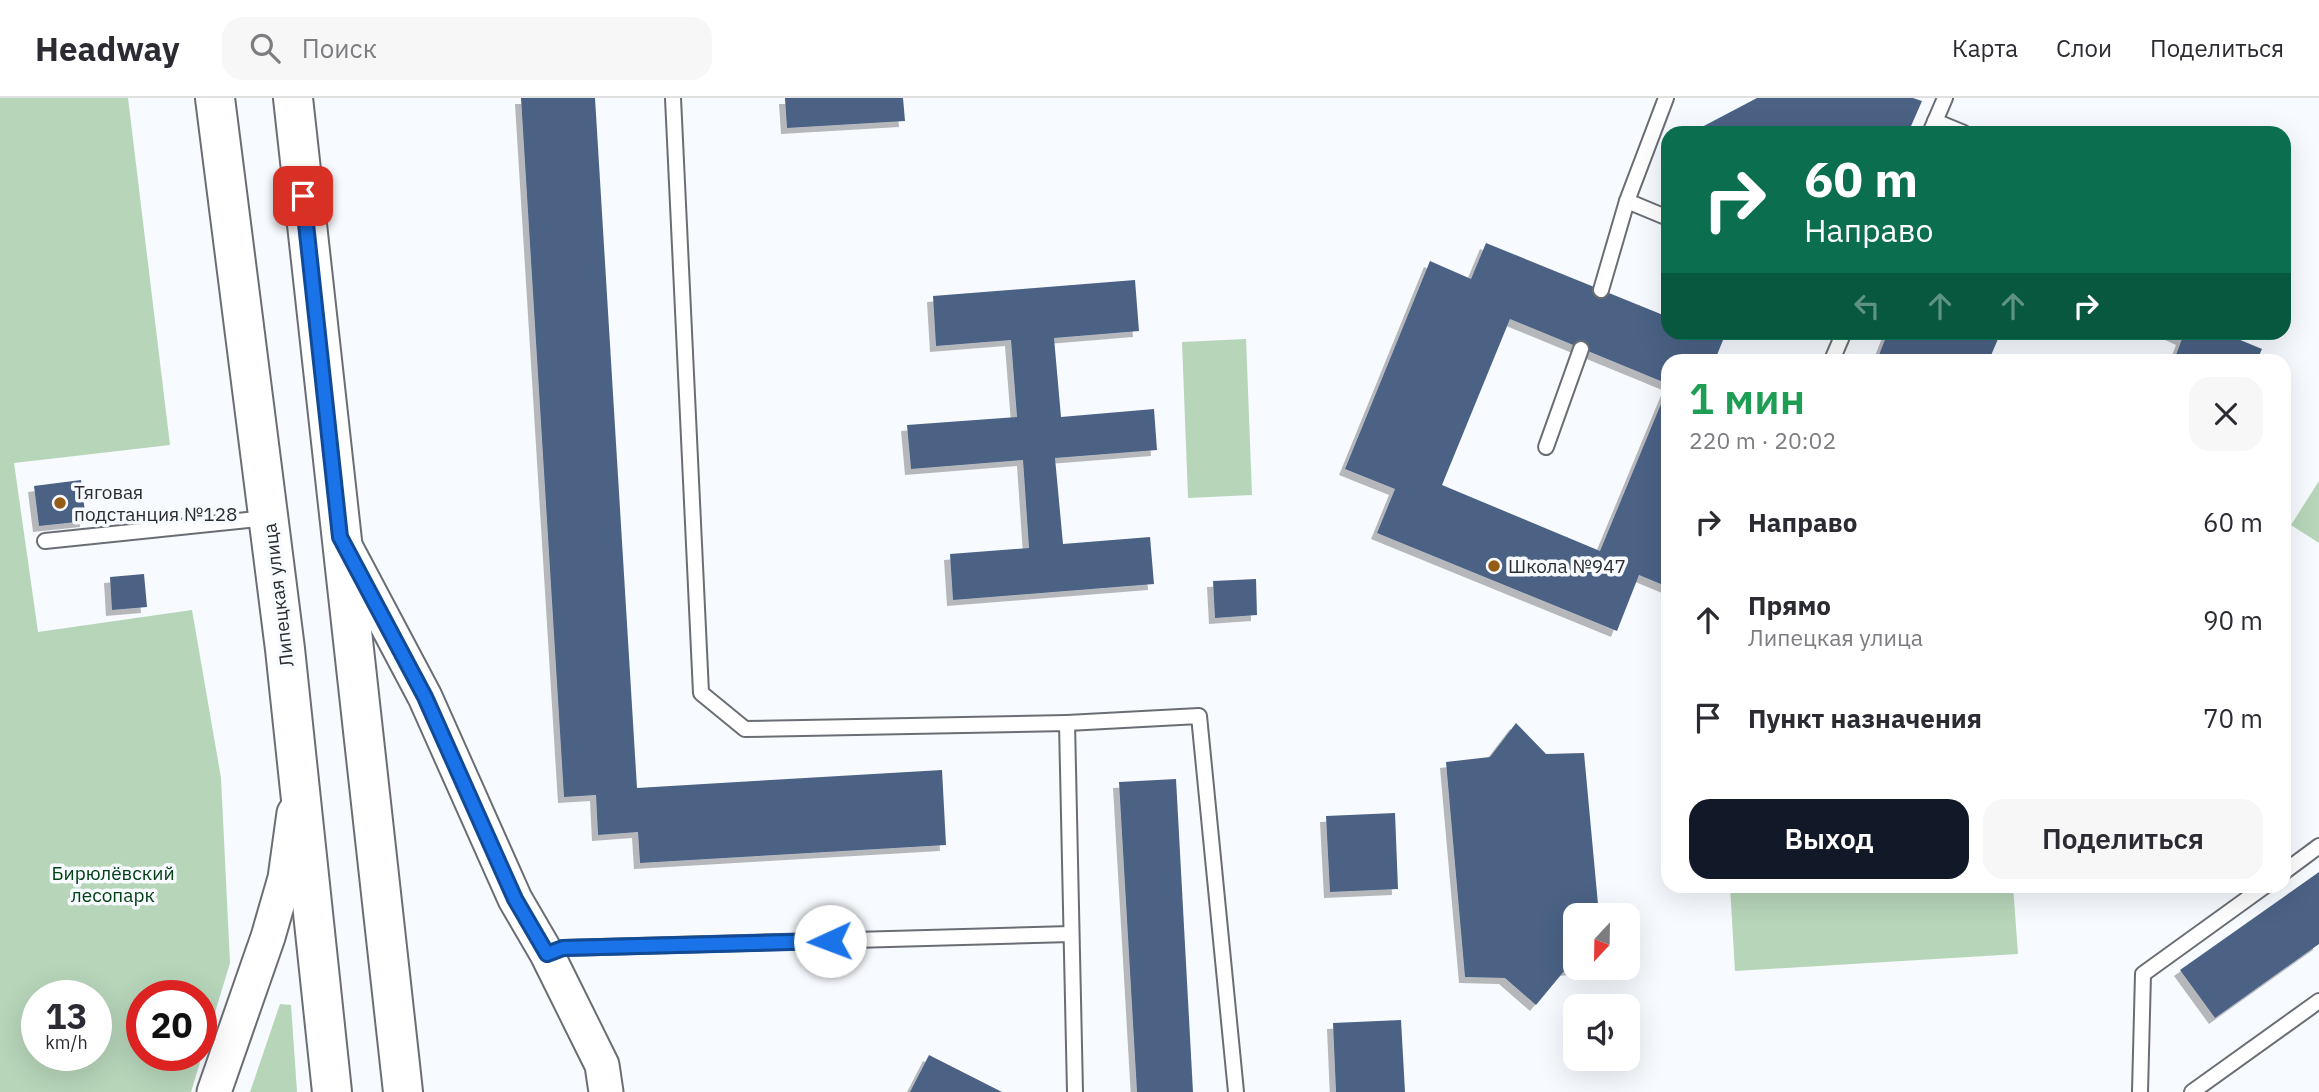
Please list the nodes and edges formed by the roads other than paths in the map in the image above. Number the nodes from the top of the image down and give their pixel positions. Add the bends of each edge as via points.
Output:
1 (215, 98) edge
2 (293, 98) edge
3 (673, 98) edge
4 (1666, 98) edge
5 (1945, 98) edge
6 (1932, 126) edge
7 (1627, 201) junction
8 (1661, 216) edge
9 (1601, 289) dead end
10 (1581, 349) dead end
11 (1546, 447) dead end
12 (268, 517) junction
13 (340, 537) junction
14 (45, 541) dead end
15 (1067, 723) junction
16 (299, 783) junction
17 (2319, 846) edge
18 (2291, 867) edge
19 (2255, 893) edge
20 (1071, 934) junction
21 (547, 954) junction
22 (2319, 1001) edge
23 (214, 1092) edge
24 (332, 1092) edge
25 (402, 1092) edge
26 (606, 1092) edge
27 (1075, 1092) edge
28 (1236, 1092) edge
29 (2140, 1092) edge
30 (2192, 1092) edge

1 - 12 main road, Липецкая улица
2 - 13 main road
3 - 15 lane via 702,693 744,729
4 - 7 lane
5 - 6 lane
7 - 8 lane
7 - 9 lane
10 - 11 lane
12 - 14 lane
12 - 16 main road, Липецкая улица
13 - 21 street via 425,697 515,899
13 - 25 main road
15 - 20 lane
15 - 28 lane via 1199,716
16 - 23 street via 285,878
16 - 24 main road, Липецкая улица
17 - 18 lane
19 - 29 lane via 2143,974
20 - 21 lane via 563,948
20 - 27 lane
21 - 26 street via 602,1065
22 - 30 lane

